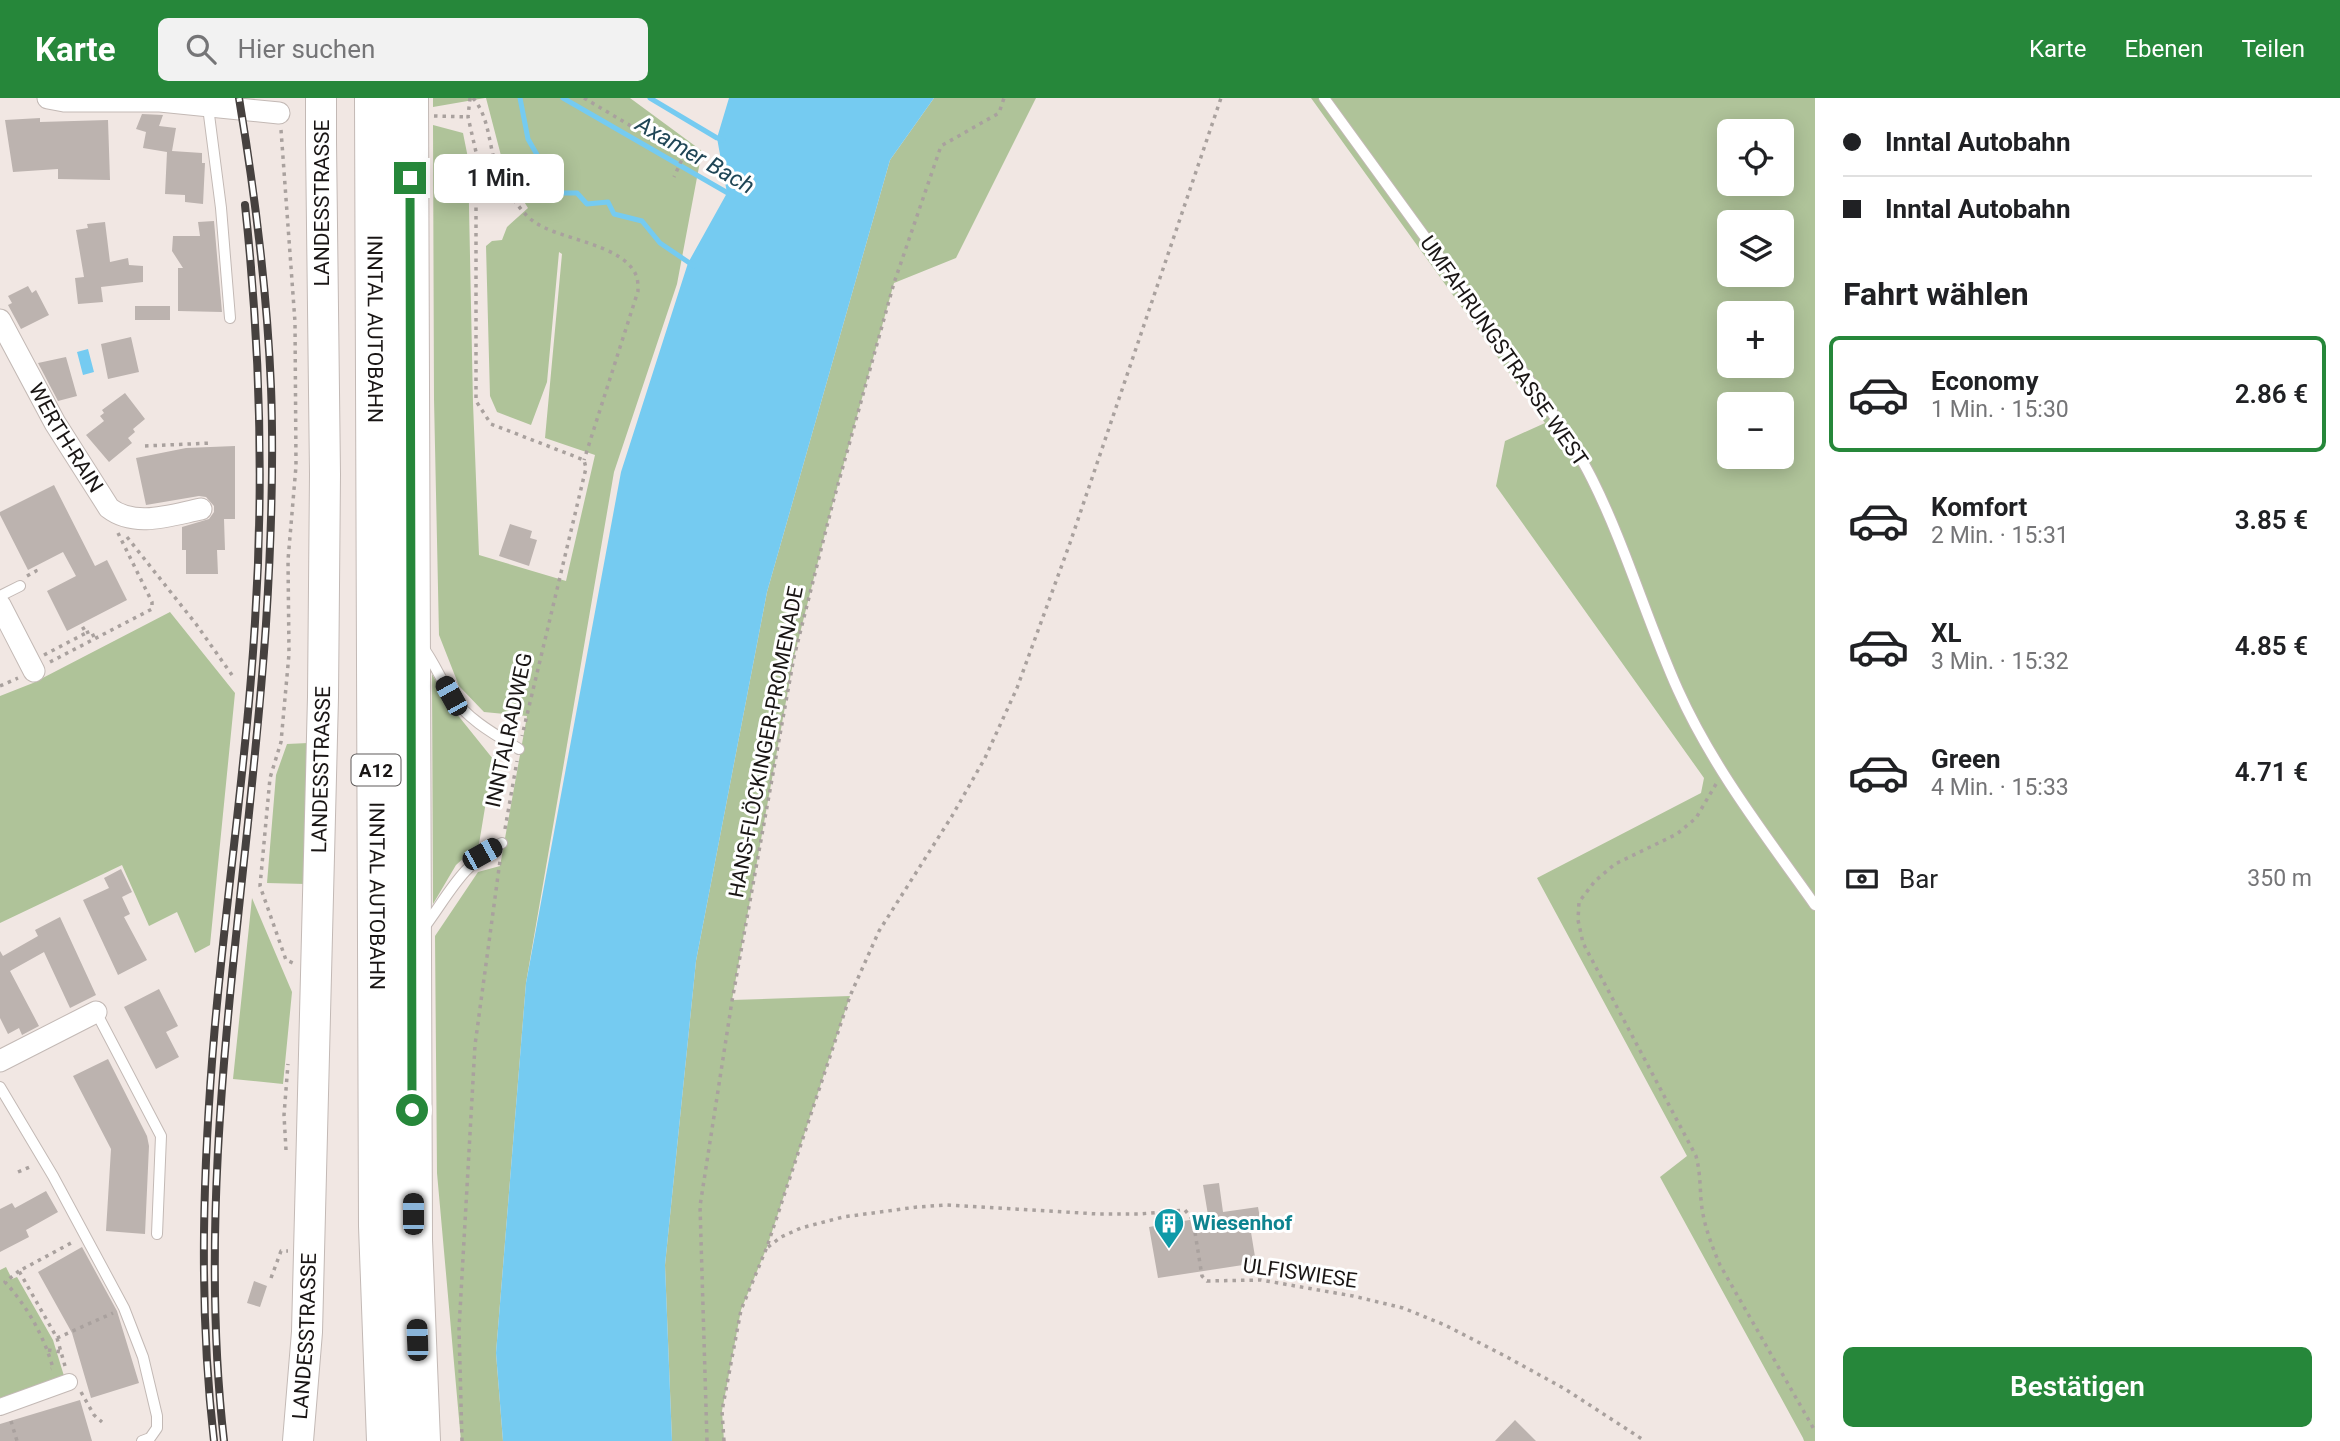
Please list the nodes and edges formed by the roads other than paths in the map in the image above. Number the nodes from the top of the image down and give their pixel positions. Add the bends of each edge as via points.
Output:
1 (48, 98) edge
2 (321, 98) edge
3 (374, 98) edge
4 (1324, 98) edge
5 (199, 103) edge
6 (421, 107) edge
7 (279, 113) road end
8 (230, 318) dead end
9 (0, 320) edge
10 (201, 509) dead end
11 (19, 586) dead end
12 (0, 596) edge
13 (0, 605) edge
14 (410, 630) junction
15 (32, 667) road end
16 (519, 749) road end
17 (502, 843) road end
18 (1815, 905) edge
19 (411, 945) junction
20 (96, 1012) joint
21 (0, 1061) edge
22 (0, 1087) edge
23 (157, 1234) dead end
24 (69, 1382) road end
25 (0, 1408) edge
26 (142, 1441) edge
27 (298, 1441) edge
28 (386, 1441) edge
29 (421, 1441) edge

1 - 5 street
2 - 27 main road, LANDESSTRASSE, bridge via 324,576 307,1319
3 - 28 highway, INNTAL AUTOBAHN / A12 via 378,1226
4 - 18 lane, UMFAHRUNGSTRASSE WEST via 1572,444 1601,497 1678,690 1723,774
5 - 7 street
5 - 8 lane via 221,208
6 - 14 highway, INNTAL AUTOBAHN / A12
9 - 10 street, WERTH-RAIN via 55,422 109,508 133,519
11 - 12 lane
13 - 15 street
14 - 16 lane via 433,660 451,696 471,718
14 - 19 highway, INNTAL AUTOBAHN / A12
17 - 19 lane via 464,870
19 - 29 highway, INNTAL AUTOBAHN / A12 via 413,1240
20 - 21 street
20 - 23 lane via 161,1136
22 - 26 lane via 124,1308 157,1416 157,1428
24 - 25 street

